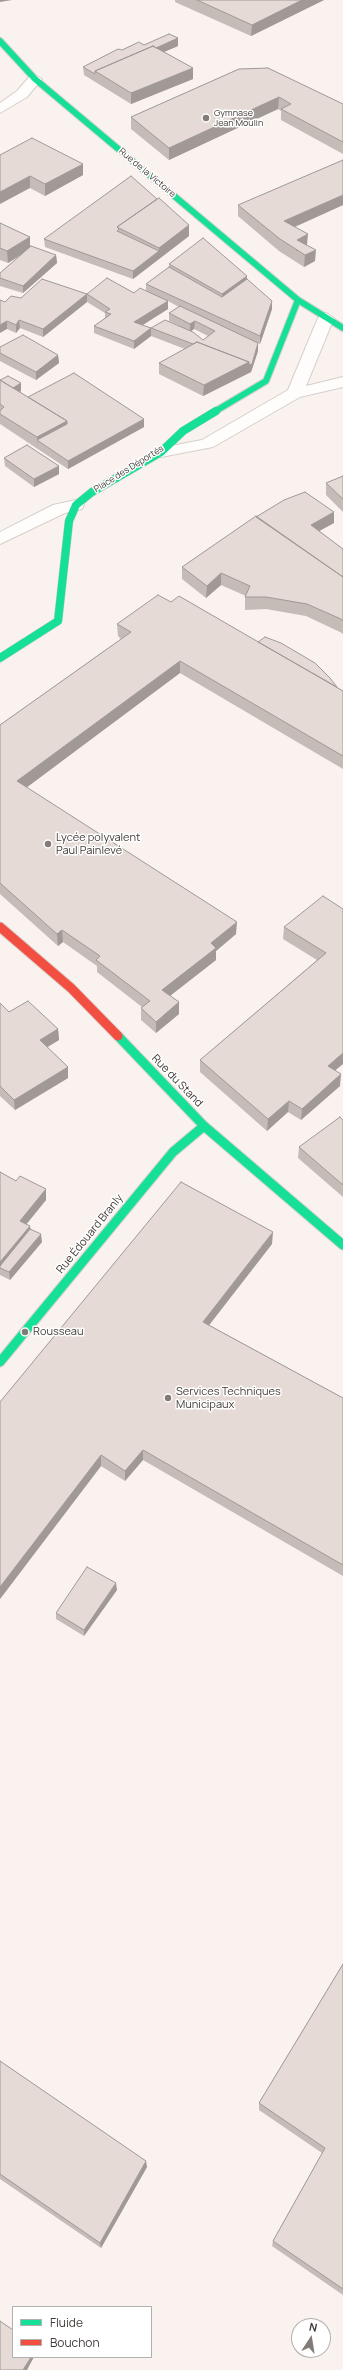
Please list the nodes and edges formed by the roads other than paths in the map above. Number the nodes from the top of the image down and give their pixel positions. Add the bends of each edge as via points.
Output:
1 (0, 40) edge
2 (35, 79) junction
3 (0, 110) edge
4 (298, 300) junction
5 (326, 318) junction
6 (343, 328) edge
7 (343, 382) edge
8 (295, 392) junction
9 (161, 452) junction
10 (76, 505) junction
11 (0, 539) edge
12 (0, 658) edge
13 (0, 927) edge
14 (204, 1126) junction
15 (343, 1245) edge
16 (0, 1362) edge

1 - 2 street, Rue de la Victoire
2 - 3 street via 22,94
2 - 4 street, Rue de la Victoire
4 - 5 street, Rue de la Victoire
4 - 9 street, Place des Déportés via 266,381 183,430
5 - 6 street, Rue de la Victoire
5 - 8 street
7 - 8 street
8 - 9 street via 207,444
9 - 10 street, Place des Déportés via 92,492
10 - 11 street via 59,509
10 - 12 street, Place des Déportés via 69,521 58,621
13 - 14 street, Rue du Stand via 71,988
14 - 15 street, Rue du Stand
14 - 16 street, Rue Édouard Branly via 173,1152

